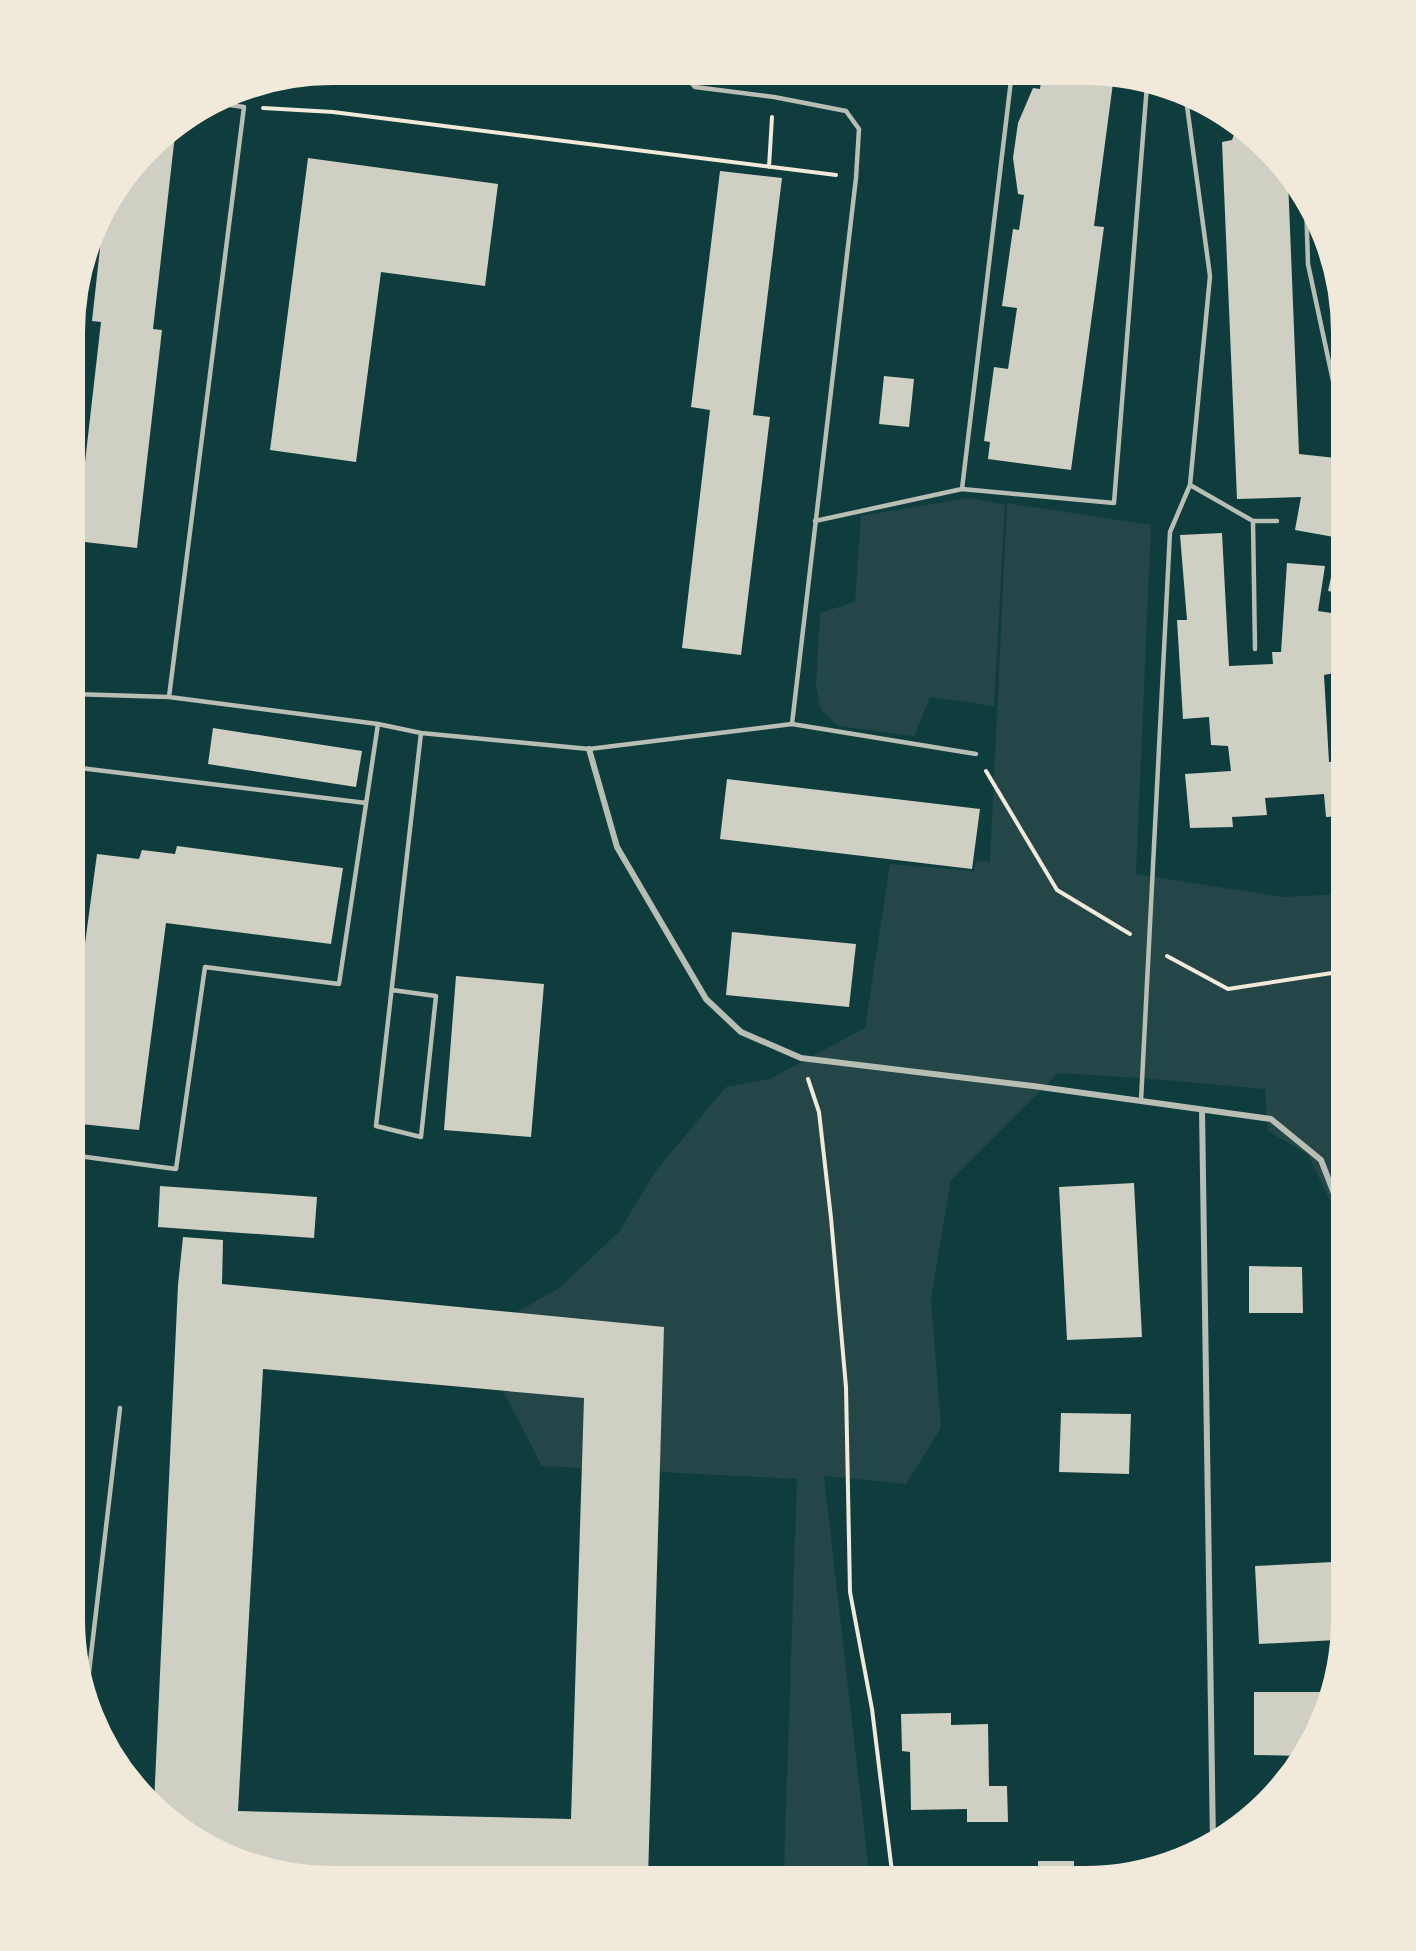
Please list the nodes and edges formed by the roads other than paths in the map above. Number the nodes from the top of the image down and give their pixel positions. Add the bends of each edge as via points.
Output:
1 (689, 81) edge
2 (1011, 81) edge
3 (1147, 89) edge
4 (1185, 102) edge
5 (226, 105) edge
6 (1306, 216) edge
7 (1335, 387) edge
8 (1190, 485) junction
9 (962, 489) junction
10 (1254, 520) junction
11 (1277, 520) dead end
12 (815, 521) junction
13 (1255, 649) dead end
14 (81, 694) edge
15 (169, 697) junction
16 (378, 724) junction
17 (792, 724) junction
18 (421, 733) junction
19 (589, 749) junction
20 (976, 754) dead end
21 (81, 767) edge
22 (366, 803) junction
23 (392, 990) junction
24 (1141, 1101) junction
25 (1202, 1110) junction
26 (81, 1156) edge
27 (1335, 1196) edge
28 (120, 1408) dead end
29 (88, 1677) edge
30 (1213, 1834) edge

1 - 12 lane via 694,87 846,111 859,129
2 - 9 lane
3 - 9 lane via 1114,503
4 - 8 lane via 1210,276
5 - 15 lane via 244,107
6 - 7 lane via 1308,264
8 - 10 lane
8 - 24 lane via 1170,532
9 - 12 lane
10 - 11 lane
10 - 13 lane
12 - 17 lane
14 - 15 lane
15 - 16 lane
16 - 18 lane
16 - 22 lane
17 - 19 lane
17 - 20 lane
18 - 19 lane
18 - 23 lane
19 - 24 street via 617,847 706,999 741,1032 801,1058
21 - 22 lane
22 - 26 lane via 339,984 205,967 176,1169
23 - 23 lane via 376,1126 421,1137 436,996
24 - 25 street
25 - 27 street via 1271,1119 1321,1160
25 - 30 street
28 - 29 lane

